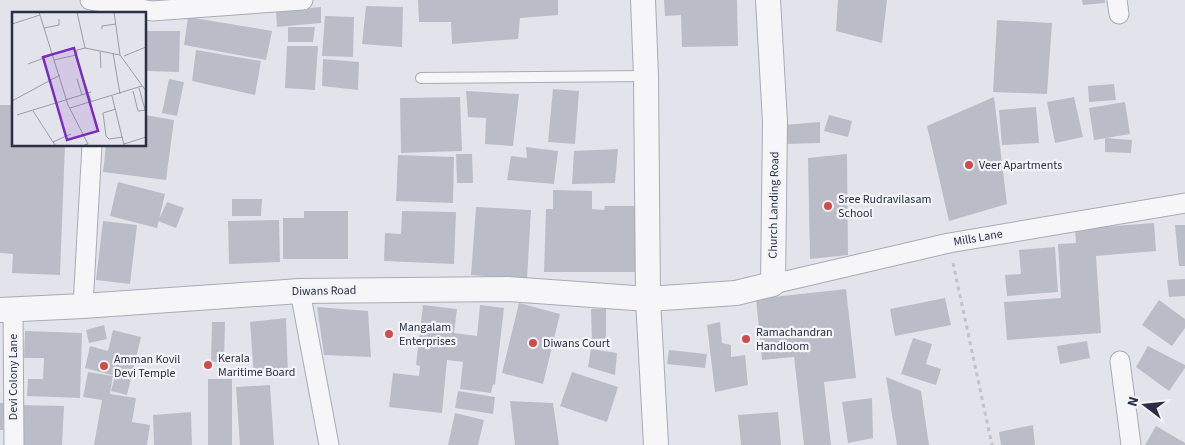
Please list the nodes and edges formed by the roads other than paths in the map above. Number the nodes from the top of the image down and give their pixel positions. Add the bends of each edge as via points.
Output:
1 (303, 0) edge
2 (643, 0) edge
3 (768, 0) edge
4 (97, 6) edge
5 (646, 76) junction
6 (421, 78) dead end
7 (92, 146) edge
8 (1185, 203) edge
9 (773, 284) junction
10 (300, 291) junction
11 (648, 300) junction
12 (83, 306) junction
13 (6, 310) edge
14 (1120, 361) dead end
15 (14, 445) edge
16 (329, 445) edge
17 (656, 445) edge
18 (1131, 445) edge

1 - 4 street via 152,11
2 - 5 street
3 - 9 street, Church Landing Road via 775,122
5 - 6 lane
5 - 11 street
7 - 12 street
8 - 9 street, Mills Lane via 949,243
9 - 11 street via 736,293
10 - 11 street, Diwans Road via 508,289
10 - 12 street, Diwans Road
10 - 16 street
11 - 17 street
12 - 13 street, Diwans Road
13 - 15 street, Devi Colony Lane
14 - 18 street

